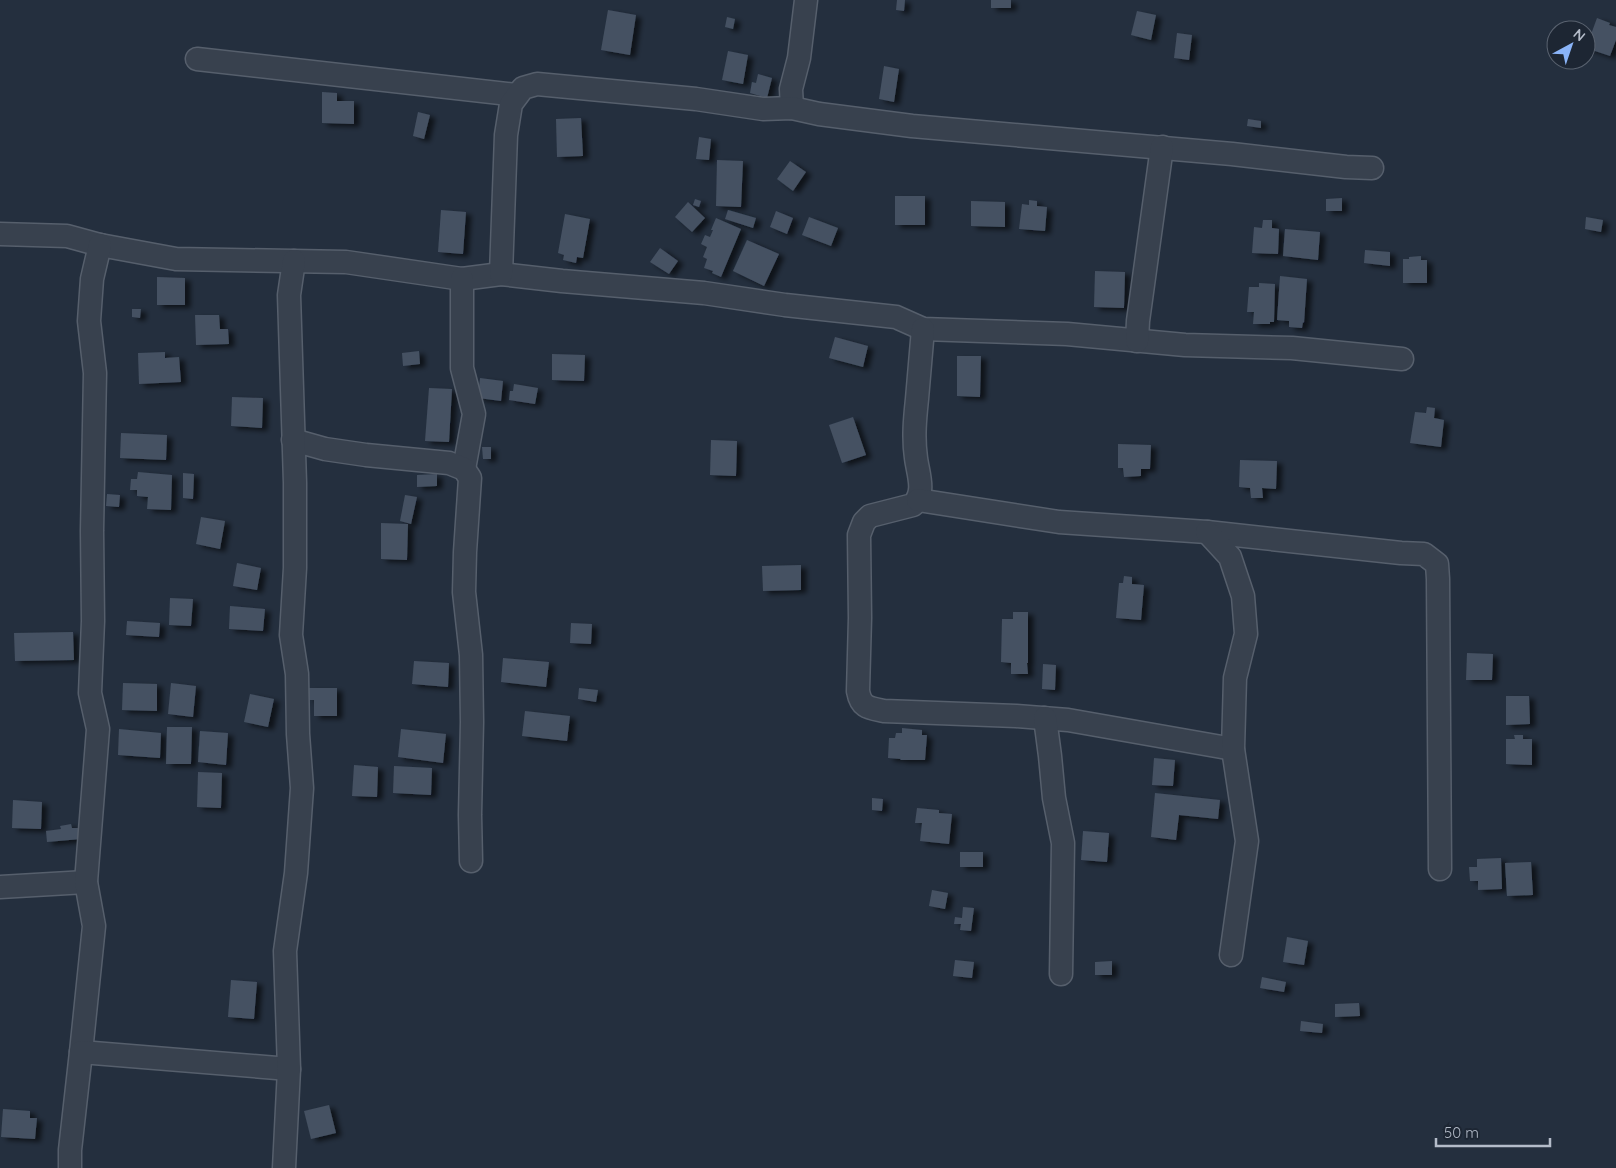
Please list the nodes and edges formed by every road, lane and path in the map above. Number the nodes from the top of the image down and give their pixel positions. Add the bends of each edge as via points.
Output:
1 (806, 0) edge
2 (198, 59) dead end
3 (517, 95) junction
4 (792, 108) junction
5 (1162, 147) junction
6 (1372, 168) dead end
7 (0, 234) edge
8 (100, 245) junction
9 (294, 261) junction
10 (501, 274) junction
11 (462, 280) junction
12 (923, 329) junction
13 (1137, 341) junction
14 (1402, 359) dead end
15 (293, 440) junction
16 (464, 469) junction
17 (918, 500) junction
18 (1207, 532) junction
19 (1044, 718) junction
20 (1233, 749) junction
21 (471, 861) dead end
22 (1440, 869) dead end
23 (86, 882) junction
24 (0, 887) edge
25 (1231, 954) dead end
26 (1061, 974) dead end
27 (81, 1052) junction
28 (289, 1068) junction
29 (70, 1168) edge
30 (284, 1168) edge

1 - 4 street via 799,58 791,89
2 - 3 street
3 - 4 street via 523,88 537,84 696,99 763,109
3 - 10 street via 506,135
4 - 5 street via 912,126
5 - 6 street
5 - 13 street
7 - 8 street via 67,236
8 - 9 street via 176,259
8 - 23 street via 92,279 89,321 96,373 90,693 98,729
9 - 11 street via 346,262
9 - 15 street via 289,295
10 - 11 street
10 - 12 street via 704,293 882,315 896,317
11 - 16 street via 462,368 474,414
12 - 13 street via 1067,334
12 - 17 street via 914,426 921,484
13 - 14 street via 1292,348
15 - 16 street via 366,455 449,463
15 - 28 street via 295,568 291,635 297,674 302,788 296,873 285,951
16 - 21 street via 470,478 464,592 471,655
17 - 18 street via 1059,522
17 - 19 street via 913,505 870,516 859,535 859,699 868,708 884,711
18 - 20 street via 1230,557 1243,596 1246,634 1235,678
18 - 22 street via 1424,554 1437,564
19 - 20 street
19 - 26 street via 1063,843
20 - 25 street via 1247,841
23 - 24 street
23 - 27 street via 94,926
27 - 28 street
27 - 29 street
28 - 30 street

